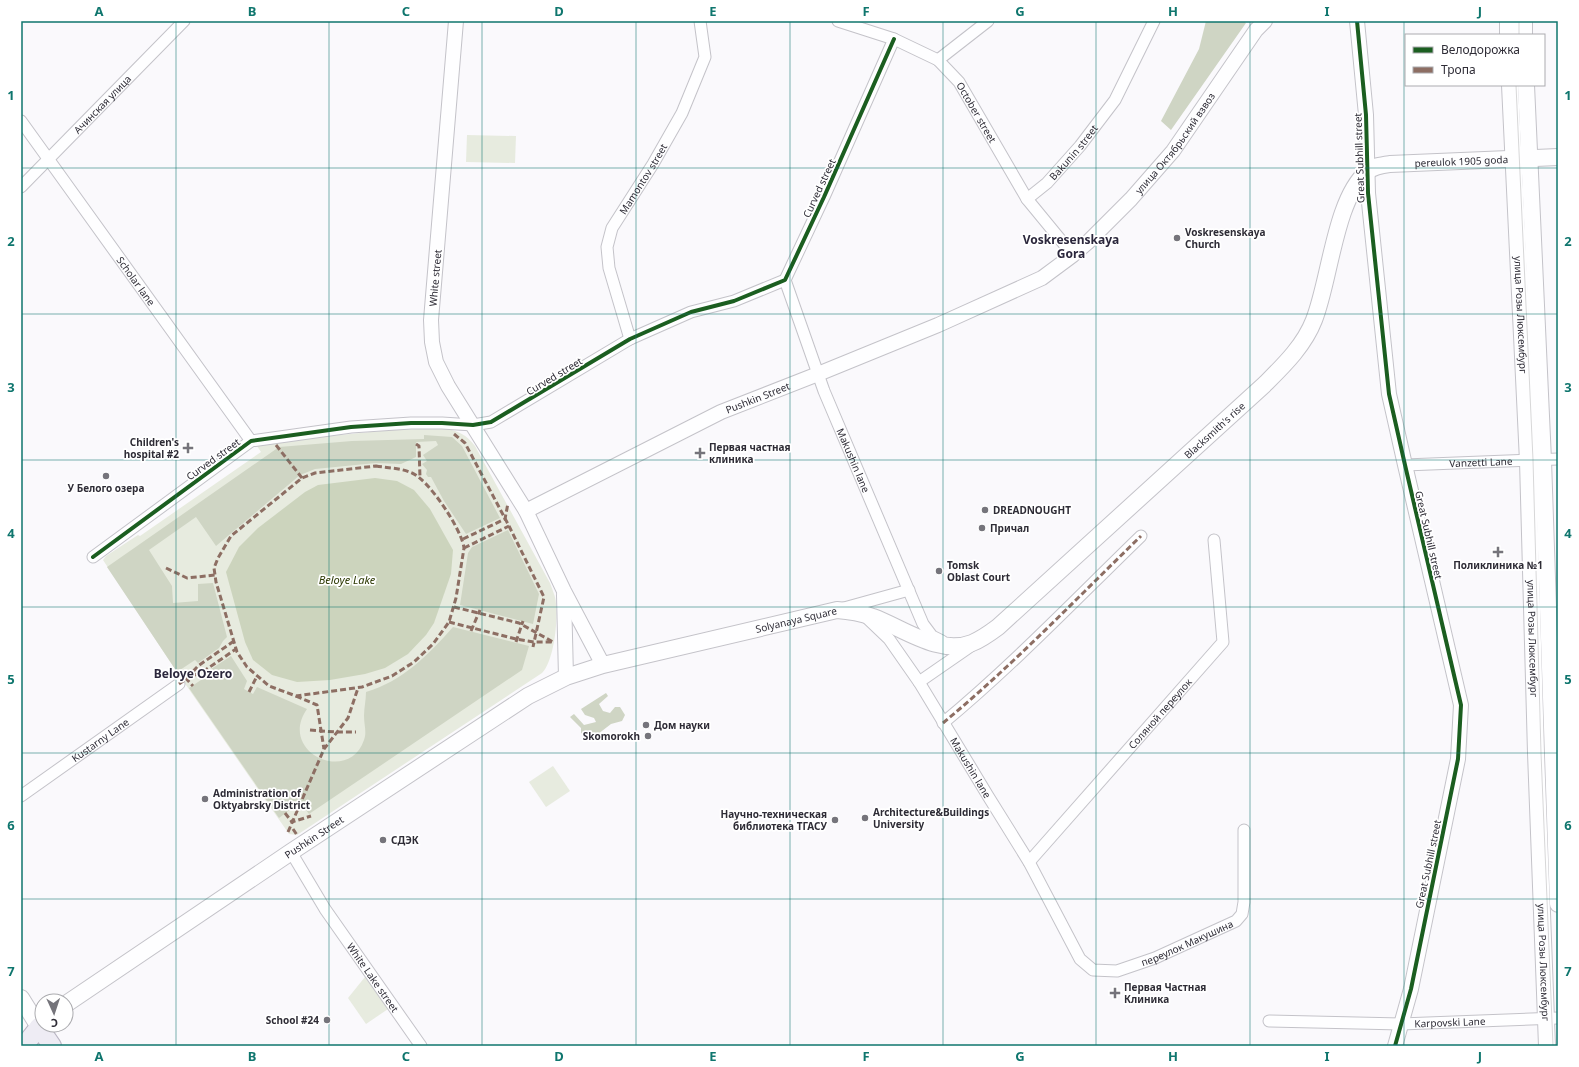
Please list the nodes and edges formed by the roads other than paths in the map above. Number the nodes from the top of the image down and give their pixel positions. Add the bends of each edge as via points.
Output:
1 (184, 21) edge
2 (456, 21) edge
3 (700, 21) edge
4 (838, 21) edge
5 (988, 21) edge
6 (1154, 21) edge
7 (1265, 21) edge
8 (1357, 21) edge
9 (1508, 21) edge
10 (1524, 21) edge
11 (1508, 34) edge
12 (1524, 34) edge
13 (894, 39) junction
14 (938, 60) junction
15 (1510, 86) edge
16 (1526, 86) edge
17 (21, 121) edge
18 (1558, 157) edge
19 (48, 158) junction
20 (1530, 158) junction
21 (1512, 159) junction
22 (1367, 172) junction
23 (21, 187) edge
24 (1027, 200) junction
25 (1073, 255) junction
26 (785, 280) junction
27 (630, 339) junction
28 (818, 374) junction
29 (473, 425) junction
30 (251, 441) junction
31 (1543, 460) edge
32 (1405, 465) junction
33 (526, 511) junction
34 (1142, 536) dead end
35 (1214, 540) dead end
36 (93, 557) dead end
37 (909, 590) junction
38 (564, 591) junction
39 (837, 610) junction
40 (862, 614) junction
41 (985, 637) junction
42 (954, 646) junction
43 (603, 665) junction
44 (566, 677) junction
45 (919, 682) junction
46 (179, 684) dead end
47 (943, 723) junction
48 (1555, 752) edge
49 (1536, 753) junction
50 (21, 796) edge
51 (1244, 830) dead end
52 (291, 852) junction
53 (1029, 862) junction
54 (1558, 904) edge
55 (21, 998) edge
56 (74, 999) edge
57 (34, 1016) edge
58 (1552, 1018) edge
59 (1269, 1021) dead end
60 (1401, 1024) junction
61 (34, 1028) edge
62 (35, 1033) edge
63 (45, 1033) edge
64 (21, 1035) edge
65 (24, 1046) edge
66 (52, 1046) edge
67 (420, 1046) edge
68 (1395, 1046) edge
69 (1547, 1046) edge

1 - 19 street, Ачинская улица
2 - 29 street, White street via 431,320 436,362
3 - 27 street, Mamontov street via 705,57 682,113 612,228 607,247 609,268
4 - 13 street, October street
5 - 14 street
6 - 24 street, Bakunin street via 1115,100 1047,183
7 - 25 street, улица Октябрьский взвоз via 1256,30 1173,151 1131,199
8 - 22 street, Great Subhill street
9 - 11 main road
10 - 12 main road
13 - 14 street, October street
13 - 26 street, Curved street
14 - 24 street, October street via 959,82
15 - 21 main road, улица Розы Люксембург
16 - 20 main road, улица Розы Люксембург
17 - 19 street, Scholar lane
18 - 20 main road, pereulok 1905 goda
19 - 23 street, Ачинская улица
19 - 30 street, Scholar lane
20 - 21 main road, pereulok 1905 goda
20 - 31 main road, улица Розы Люксембург
21 - 22 main road, pereulok 1905 goda via 1390,164
21 - 31 main road, улица Розы Люксембург
22 - 32 street, Great Subhill street via 1390,394
22 - 41 main road, Blacksmith's rise via 1346,204 1321,300 1313,321 1292,356 1259,389
24 - 25 street, October street
25 - 28 street, Pushkin Street via 1042,278 938,326
26 - 27 street, Curved street via 734,301 691,312
26 - 28 street, Makushin lane
27 - 29 street, Curved street via 491,422
28 - 33 street, Pushkin Street via 721,412
28 - 37 street, Makushin lane
29 - 30 street, Curved street via 411,423 351,427
29 - 33 street, White street
30 - 36 street, Curved street
31 - 32 street, Vanzetti Lane
31 - 48 main road, улица Розы Люксембург
31 - 49 main road, улица Розы Люксембург
32 - 60 street, Great Subhill street via 1461,705 1458,759 1411,989
33 - 38 street
34 - 47 street via 1049,628
35 - 53 street, Соляной переулок via 1223,642
37 - 39 street
37 - 42 street, Makushin lane via 932,636
38 - 43 street
38 - 44 street
39 - 40 main road, Solyanaya Square
39 - 43 main road, Solyanaya Square
40 - 42 main road, Solyanaya Square via 927,641
40 - 45 street, Makushin lane via 889,639
41 - 42 main road, Solyanaya Square via 971,644
41 - 45 street
43 - 44 main road, Pushkin Street
44 - 52 main road, Pushkin Street via 528,696
45 - 47 street, Makushin lane
46 - 50 street, Kustarny Lane
47 - 53 street, Makushin lane
48 - 49 street
48 - 54 main road, улица Розы Люксембург
49 - 58 main road, улица Розы Люксембург
51 - 53 street, Makushin lane via 1242,914 1236,920 1155,958 1117,971 1093,970 1080,959
52 - 56 main road, Pushkin Street
52 - 67 street, White Lake street via 325,909
55 - 57 main road
58 - 60 street, Karpovski Lane
58 - 69 main road, улица Розы Люксембург
59 - 60 street, Karpovski Lane
60 - 68 street, Great Subhill street
61 - 64 main road
62 - 65 main road
63 - 66 main road

